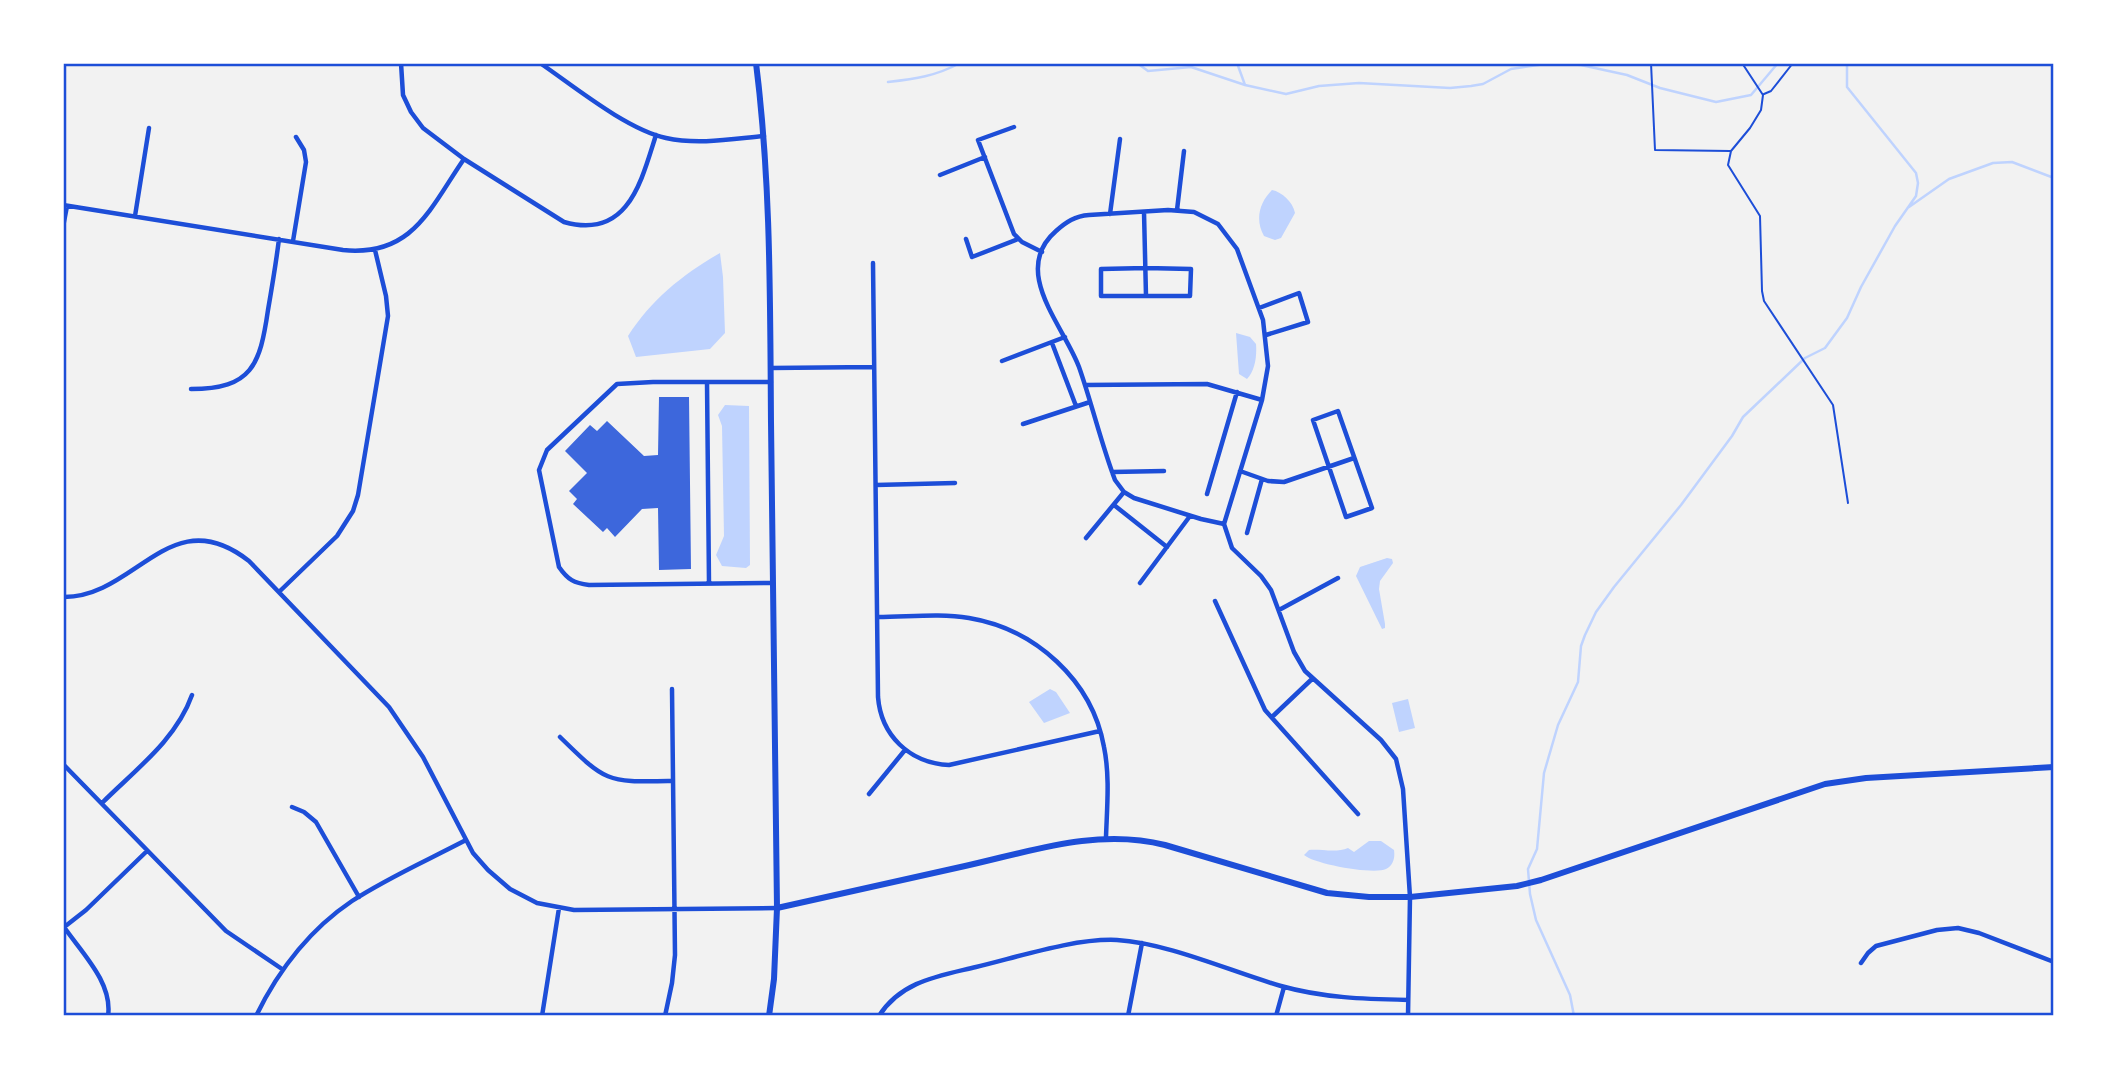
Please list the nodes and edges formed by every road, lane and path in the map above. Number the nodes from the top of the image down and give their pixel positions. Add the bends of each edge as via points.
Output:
1 (401, 63) edge
2 (540, 63) edge
3 (756, 63) edge
4 (1651, 63) edge
5 (1742, 63) edge
6 (1793, 63) edge
7 (1763, 95) junction
8 (1014, 127) dead end
9 (149, 128) dead end
10 (656, 135) junction
11 (764, 136) junction
12 (296, 137) dead end
13 (1120, 139) dead end
14 (1184, 151) dead end
15 (1731, 151) junction
16 (985, 158) junction
17 (464, 159) junction
18 (940, 175) dead end
19 (65, 205) edge
20 (1177, 210) junction
21 (1144, 212) junction
22 (1110, 214) junction
23 (135, 216) junction
24 (63, 227) edge
25 (279, 239) junction
26 (966, 239) dead end
27 (1018, 239) junction
28 (293, 242) junction
29 (375, 250) junction
30 (1042, 252) junction
31 (873, 263) dead end
32 (1146, 268) junction
33 (1146, 296) junction
34 (1259, 307) junction
35 (1266, 335) junction
36 (1065, 337) junction
37 (1052, 343) junction
38 (1002, 361) dead end
39 (874, 367) junction
40 (771, 368) junction
41 (771, 382) junction
42 (707, 383) junction
43 (1085, 385) junction
44 (191, 389) dead end
45 (1237, 392) junction
46 (1262, 400) junction
47 (1090, 402) junction
48 (1076, 406) junction
49 (1023, 424) dead end
50 (1354, 458) junction
51 (1328, 467) junction
52 (1164, 471) dead end
53 (1240, 471) junction
54 (1112, 472) junction
55 (1262, 479) junction
56 (955, 483) dead end
57 (876, 485) junction
58 (1124, 492) junction
59 (1207, 494) dead end
60 (1847, 503) dead end
61 (1114, 505) junction
62 (1190, 516) junction
63 (1224, 524) junction
64 (1247, 533) dead end
65 (1086, 538) dead end
66 (1167, 547) junction
67 (1338, 579) dead end
68 (709, 583) junction
69 (773, 583) junction
70 (1140, 583) dead end
71 (279, 592) junction
72 (63, 597) edge
73 (1215, 601) dead end
74 (1279, 610) junction
75 (878, 617) junction
76 (1312, 679) junction
77 (672, 689) dead end
78 (192, 695) dead end
79 (1272, 717) junction
80 (1100, 731) junction
81 (560, 737) dead end
82 (905, 750) junction
83 (63, 766) edge
84 (2054, 766) edge
85 (672, 781) junction
86 (869, 794) dead end
87 (102, 803) junction
88 (292, 807) dead end
89 (1358, 814) dead end
90 (1106, 838) junction
91 (466, 840) junction
92 (147, 851) junction
93 (359, 897) junction
94 (1410, 897) junction
95 (559, 908) junction
96 (777, 908) junction
97 (674, 909) junction
98 (64, 928) edge
99 (1142, 943) junction
100 (2054, 962) edge
101 (1861, 963) dead end
102 (282, 969) junction
103 (1284, 987) junction
104 (1408, 1000) junction
105 (108, 1016) edge
106 (256, 1016) edge
107 (542, 1016) edge
108 (665, 1016) edge
109 (769, 1016) edge
110 (879, 1016) edge
111 (1128, 1016) edge
112 (1276, 1016) edge
113 (1408, 1016) edge

1 - 17 street via 401,86 411,113 429,134
2 - 10 street via 625,120
3 - 11 street
4 - 15 path via 1655,150
5 - 7 path
6 - 7 path
7 - 15 path via 1761,110
8 - 16 street via 978,140
9 - 23 street
10 - 11 street via 700,141
10 - 17 street via 630,202 611,219 586,225 550,215
11 - 40 street
12 - 28 street via 306,162
13 - 22 street
14 - 20 street
15 - 60 path via 1728,164 1759,216 1765,300 1833,405
16 - 18 street
16 - 27 street
17 - 29 street via 414,230
19 - 23 street
19 - 24 street
20 - 21 street
20 - 34 street via 1202,214 1226,231
21 - 22 street
21 - 32 street
22 - 30 street via 1073,218 1048,239
23 - 25 street
25 - 28 street
25 - 44 street via 259,357 232,383
26 - 27 street via 972,257
27 - 30 street
28 - 29 street
29 - 71 street via 388,316 356,503 337,536
30 - 36 street via 1040,290
31 - 39 street
32 - 33 street
32 - 33 street via 1191,269 1190,296
32 - 33 street via 1101,270 1101,296
34 - 35 street
34 - 35 street via 1299,293 1308,322
35 - 46 street via 1268,366
36 - 37 street
36 - 43 street
37 - 38 street
37 - 48 street
39 - 40 street
39 - 57 street
40 - 41 street
41 - 42 street
41 - 69 street
42 - 68 street
42 - 68 street via 617,384 547,450 539,470 559,568 567,579 589,585
43 - 45 street via 1200,383
43 - 47 street
45 - 46 street
45 - 59 street
46 - 53 street
47 - 48 street
47 - 54 street
48 - 49 street
50 - 51 street
50 - 51 street via 1338,411 1312,420
50 - 51 street via 1372,508 1346,517
51 - 55 street via 1289,482
52 - 54 street
53 - 55 street
53 - 63 street
54 - 58 street
55 - 64 street
56 - 57 street
57 - 75 street
58 - 61 street
58 - 62 street
61 - 65 street
61 - 66 street
62 - 63 street
62 - 66 street
63 - 74 street via 1232,548 1267,582
66 - 70 street
67 - 74 street
68 - 69 street
69 - 96 street
71 - 72 street via 236,551 198,541 164,549 96,592
71 - 91 street via 394,713 423,757
73 - 79 street via 1260,701
74 - 76 street via 1294,652
75 - 80 street via 958,617 1015,632 1044,649 1070,675
75 - 82 street via 880,713
76 - 79 street
76 - 94 street via 1373,732 1396,759 1403,789
77 - 85 street
78 - 87 street via 174,732
79 - 89 street
80 - 82 street via 949,765
80 - 90 street via 1107,771
81 - 85 street via 597,772 613,780
82 - 86 street
83 - 87 street
84 - 94 street via 1825,784 1541,880
85 - 97 street
87 - 92 street
88 - 93 street via 316,822
90 - 94 street via 1146,840 1327,893
90 - 96 street
91 - 93 street
91 - 95 street via 502,883 528,899
92 - 98 street
92 - 102 street via 226,930
93 - 102 street via 320,927
94 - 104 street
95 - 97 street
95 - 107 street
96 - 97 street
96 - 109 street
97 - 108 street via 675,963
98 - 105 street via 105,987
99 - 103 street
99 - 110 street via 1087,942 934,977 901,992
99 - 111 street
100 - 101 street via 1979,933 1950,928 1877,946
102 - 106 street
103 - 104 street via 1334,997
103 - 112 street
104 - 113 street

